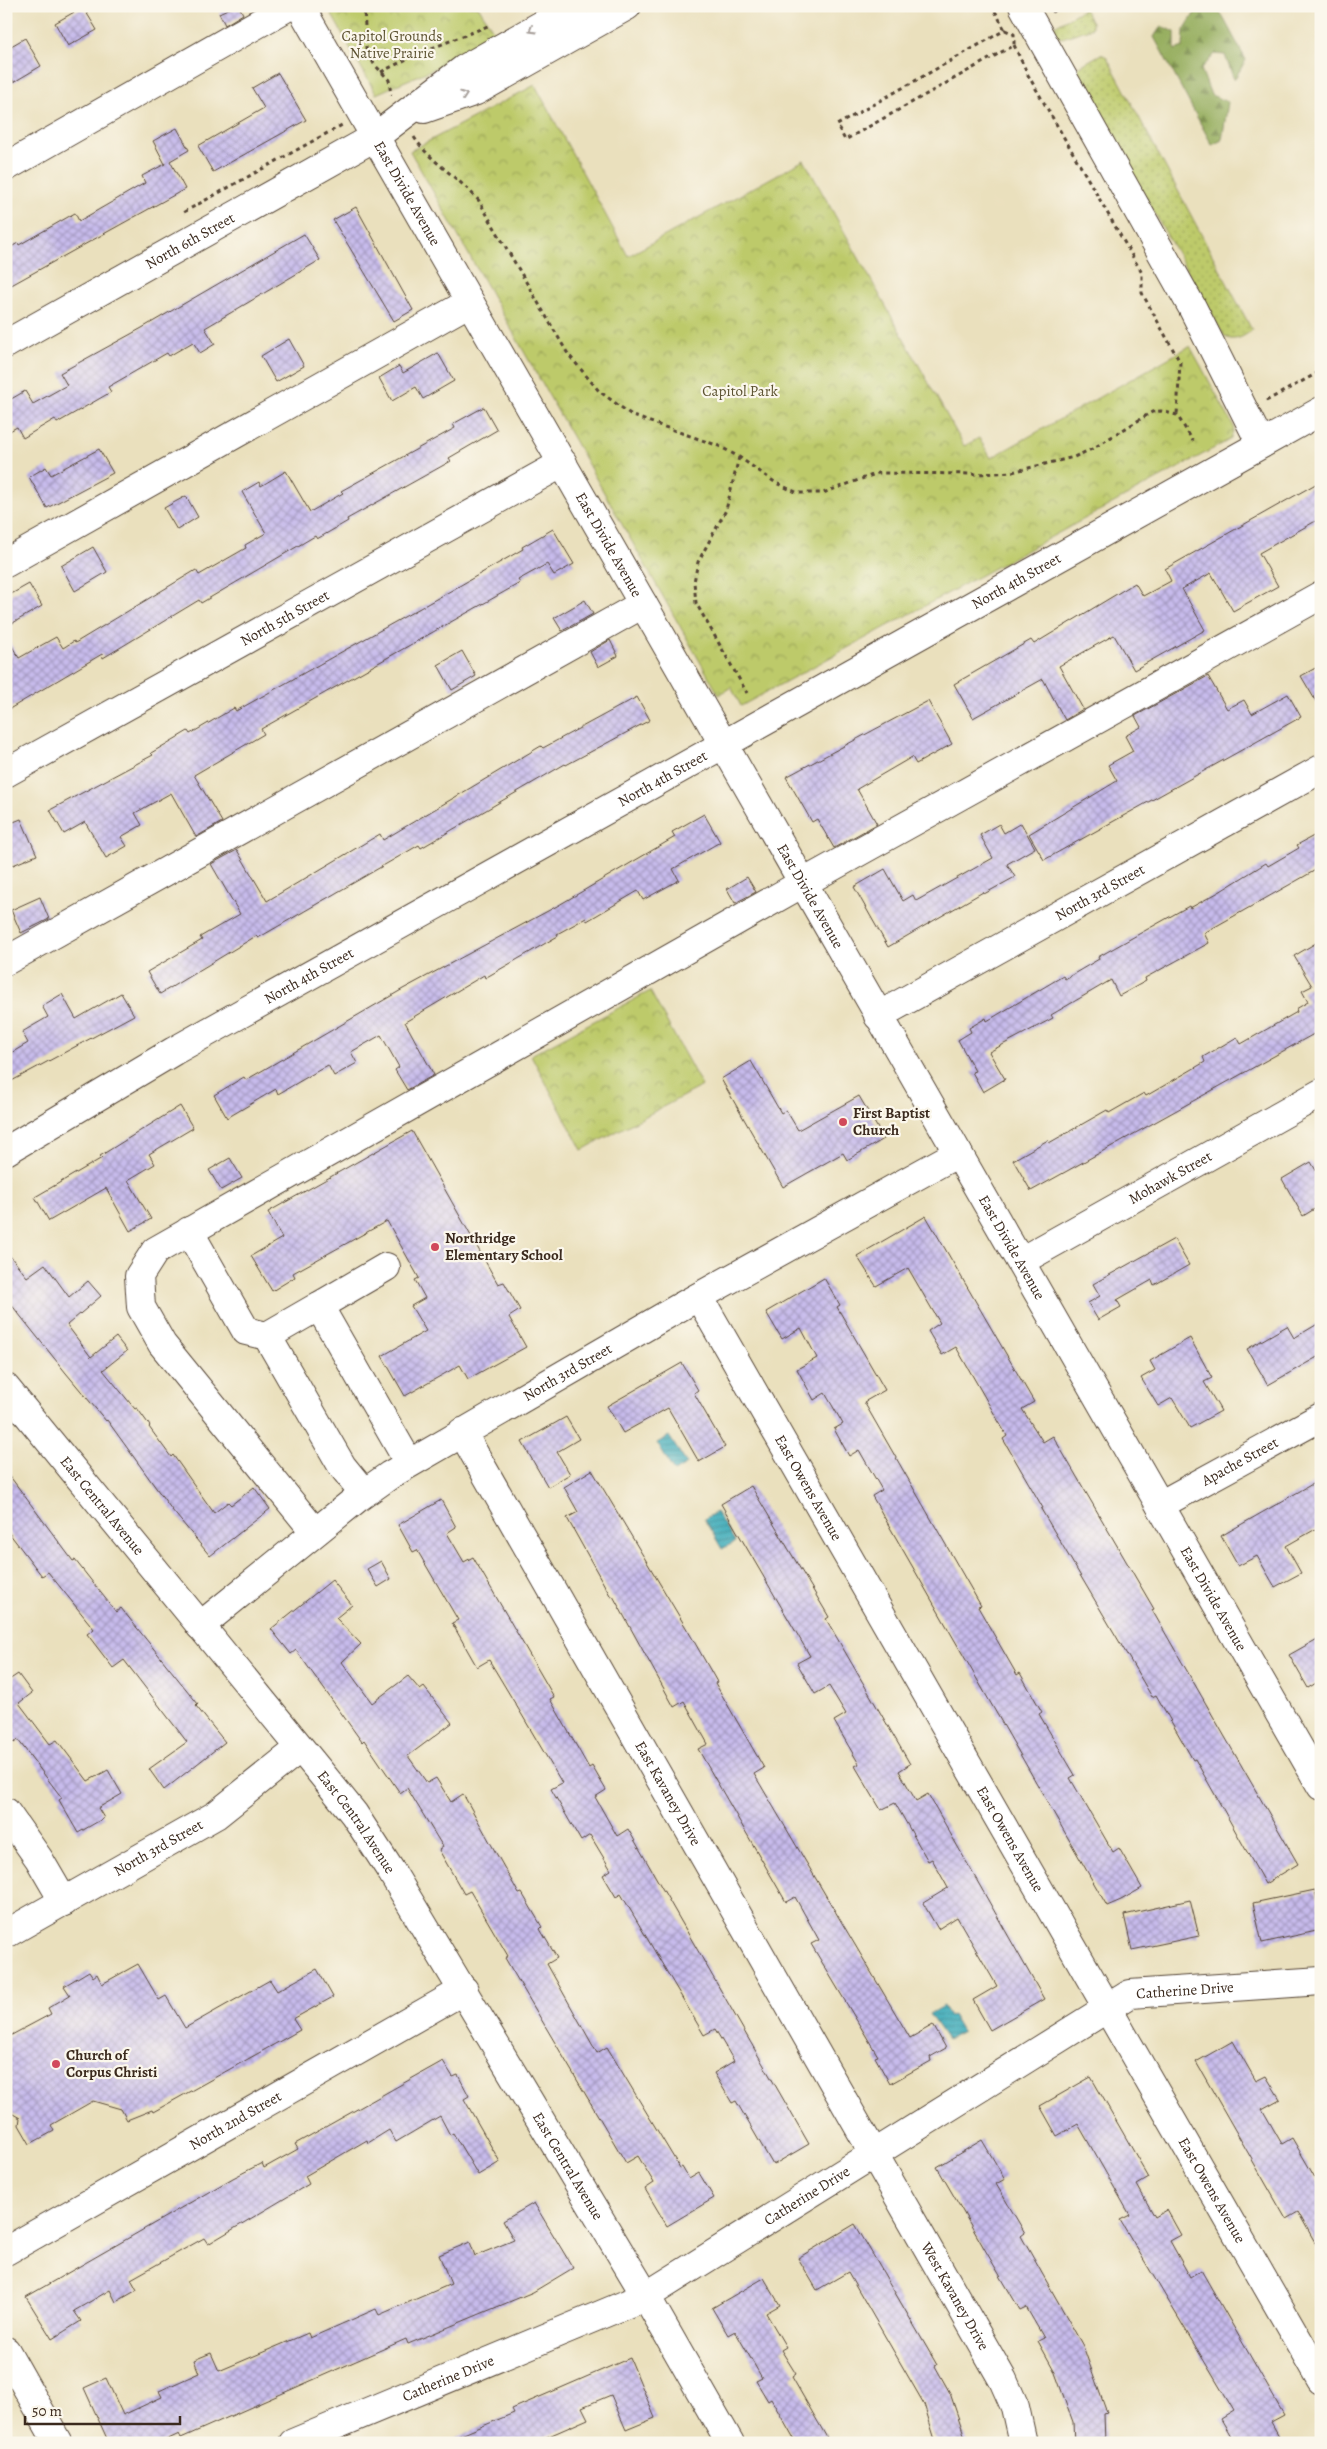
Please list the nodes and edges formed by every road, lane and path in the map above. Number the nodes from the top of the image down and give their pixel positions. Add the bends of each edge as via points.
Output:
1 (289, 6) edge
2 (300, 6) edge
3 (364, 6) edge
4 (575, 6) edge
5 (627, 6) edge
6 (1023, 6) edge
7 (994, 11) dead end
8 (492, 24) dead end
9 (1005, 30) junction
10 (1014, 45) junction
11 (381, 72) junction
12 (402, 116) junction
13 (368, 126) junction
14 (416, 140) dead end
15 (6, 167) edge
16 (184, 212) dead end
17 (470, 302) junction
18 (6, 344) edge
19 (1321, 371) edge
20 (1266, 401) dead end
21 (1321, 411) edge
22 (1177, 415) junction
23 (1193, 441) dead end
24 (1261, 444) junction
25 (740, 457) junction
26 (563, 463) junction
27 (6, 562) edge
28 (1321, 595) edge
29 (643, 604) junction
30 (747, 694) dead end
31 (723, 744) junction
32 (1321, 769) edge
33 (6, 774) edge
34 (803, 882) junction
35 (6, 961) edge
36 (878, 1016) junction
37 (1321, 1093) edge
38 (6, 1151) edge
39 (958, 1153) junction
40 (189, 1232) junction
41 (1020, 1261) junction
42 (386, 1268) dead end
43 (699, 1297) junction
44 (318, 1306) junction
45 (267, 1336) junction
46 (6, 1388) edge
47 (1321, 1417) edge
48 (462, 1432) junction
49 (409, 1463) junction
50 (364, 1493) junction
51 (1160, 1505) junction
52 (315, 1532) junction
53 (200, 1626) junction
54 (1311, 1747) edge
55 (300, 1748) junction
56 (1321, 1786) edge
57 (6, 1812) edge
58 (64, 1902) junction
59 (6, 1934) edge
60 (1321, 1981) edge
61 (464, 1990) junction
62 (1106, 2008) junction
63 (872, 2155) junction
64 (6, 2251) edge
65 (646, 2296) junction
66 (6, 2351) edge
67 (1321, 2380) edge
68 (58, 2443) edge
69 (293, 2443) edge
70 (730, 2443) edge
71 (1023, 2443) edge

1 - 15 street
2 - 13 street, East Divide Avenue
3 - 11 path via 366,48
4 -> 12 street, North 6th Street via 464,69
12 -> 5 street via 476,91
6 - 24 street via 1192,307
7 - 9 path
8 - 11 path
9 - 10 path via 1014,34
9 - 10 path via 837,125 845,140
10 - 22 path via 1028,76 1142,273 1142,293 1180,362
11 - 13 path via 389,80 392,101
12 - 13 street, North 6th Street
13 - 16 path
13 - 17 street, East Divide Avenue
13 - 18 street, North 6th Street
14 - 25 path via 479,201 568,354 600,391 633,416 719,446
17 - 26 street, East Divide Avenue
17 - 27 street
19 - 20 path
21 - 24 street, North 4th Street
22 - 23 path
22 - 25 path via 1152,412 1092,449 1012,472 878,473 823,493 798,493 776,483
24 - 31 street, North 4th Street
25 - 30 path via 726,510 698,562 694,582 696,603
26 - 29 street, East Divide Avenue
26 - 33 street, North 5th Street
28 - 34 street
29 - 31 street, East Divide Avenue
29 - 35 street
31 - 34 street, East Divide Avenue
31 - 38 street, North 4th Street via 166,1055
32 - 36 street, North 3rd Street
34 - 36 street, East Divide Avenue
34 - 40 street
36 - 39 street, East Divide Avenue
37 - 41 street, Mohawk Street
39 - 41 street, East Divide Avenue
39 - 43 street, North 3rd Street
40 - 45 street via 246,1331
40 - 52 street via 155,1251 139,1276 141,1308 162,1344
41 - 51 street, East Divide Avenue
42 - 44 street
43 - 48 street, North 3rd Street
43 - 62 street, East Owens Avenue
44 - 45 street
44 - 49 street
45 - 50 street via 342,1466
46 - 53 street, East Central Avenue
47 - 51 street, Apache Street
48 - 49 street, North 3rd Street
48 - 63 street, East Kavaney Drive
49 - 50 street, North 3rd Street
50 - 52 street, North 3rd Street
51 - 54 street, East Divide Avenue
52 - 53 street, North 3rd Street
53 - 55 street, East Central Avenue
54 - 56 street, East Divide Avenue
55 - 58 street, North 3rd Street via 216,1815
55 - 61 street, East Central Avenue via 364,1829
57 - 58 street
58 - 59 street, North 3rd Street
60 - 62 street, Catherine Drive via 1130,1994
61 - 64 street, North 2nd Street
61 - 65 street, East Central Avenue
62 - 63 street, Catherine Drive
62 - 67 street, East Owens Avenue
63 - 65 street, Catherine Drive
63 - 71 street, West Kavaney Drive via 1002,2380 1015,2407
65 - 69 street, Catherine Drive
65 - 70 street, East Central Avenue
66 - 68 street

